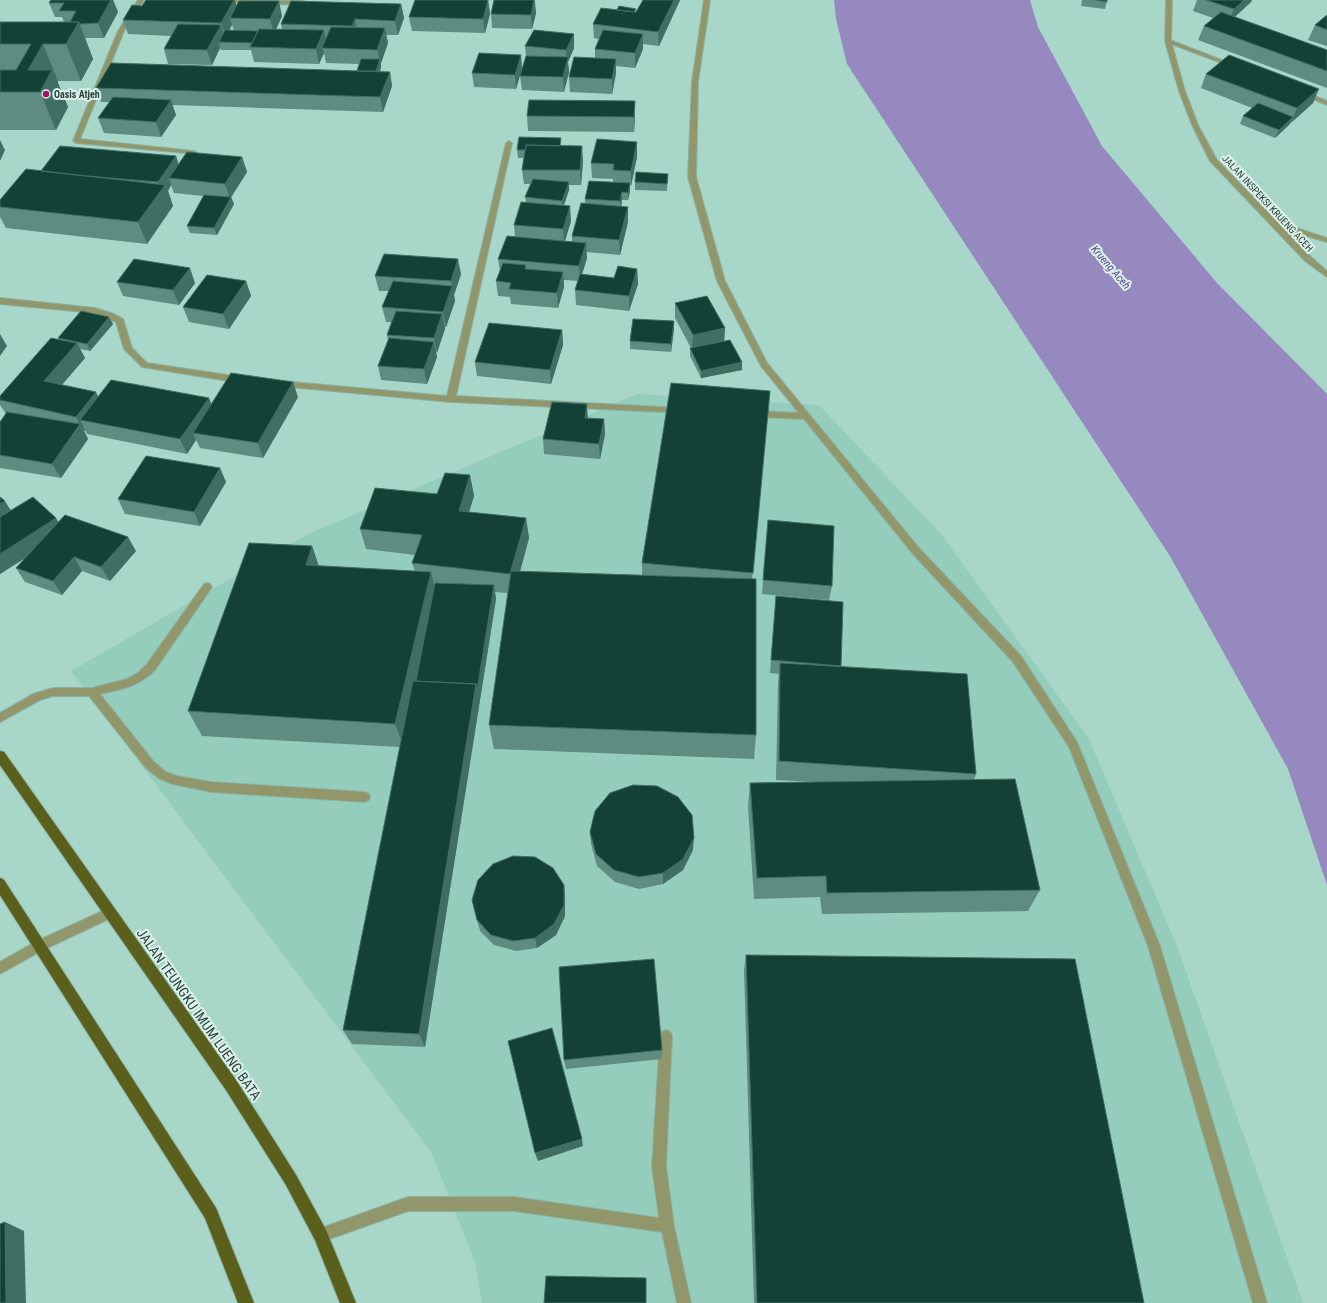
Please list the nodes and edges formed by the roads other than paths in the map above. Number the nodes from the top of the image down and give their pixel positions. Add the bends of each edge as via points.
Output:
1 (141, 0) edge
2 (224, 0) edge
3 (707, 0) edge
4 (1169, 0) edge
5 (310, 4) edge
6 (1168, 41) junction
7 (1240, 69) edge
8 (103, 72) junction
9 (111, 73) edge
10 (1298, 91) edge
11 (1327, 103) edge
12 (510, 143) dead end
13 (194, 153) edge
14 (1275, 224) junction
15 (1327, 240) edge
16 (1327, 275) edge
17 (0, 301) edge
18 (252, 382) edge
19 (276, 384) edge
20 (451, 398) junction
21 (685, 411) edge
22 (747, 414) edge
23 (806, 416) junction
24 (207, 587) dead end
25 (92, 692) junction
26 (0, 718) edge
27 (0, 756) edge
28 (365, 797) dead end
29 (0, 884) edge
30 (109, 913) junction
31 (38, 946) junction
32 (0, 968) edge
33 (666, 1036) dead end
34 (667, 1226) junction
35 (321, 1235) junction
36 (246, 1303) edge
37 (348, 1303) edge
38 (684, 1303) edge
39 (1260, 1303) edge

1 - 8 street via 122,31
2 - 5 street
3 - 23 street via 695,82 692,178 721,281 764,364
4 - 6 street, JALAN INSPEKSI KRUENG ACEH
6 - 7 street
6 - 14 street, JALAN INSPEKSI KRUENG ACEH via 1195,125 1214,161
8 - 9 street
8 - 13 street via 76,141
10 - 11 street
12 - 20 street
14 - 15 street
14 - 16 street, JALAN INSPEKSI KRUENG ACEH
17 - 18 street via 95,311 111,316 120,321 128,349 145,365
19 - 20 street
20 - 21 street
22 - 23 street
23 - 39 street via 916,551 1017,659 1073,745 1154,946
24 - 25 street via 142,676 130,683
25 - 26 street via 53,692 37,697
25 - 28 street via 150,765 162,775 176,781 211,787
27 - 30 highway, JALAN TEUNGKU IMUM LUENG BATA
29 - 31 highway
30 - 31 street
30 - 35 highway, JALAN TEUNGKU IMUM LUENG BATA via 231,1084 291,1180
31 - 32 street
31 - 36 highway via 212,1214
33 - 34 street via 659,1166
34 - 35 street via 514,1204 408,1204
34 - 38 street
35 - 37 highway, JALAN TEUNGKU IMUM LUENG BATA

